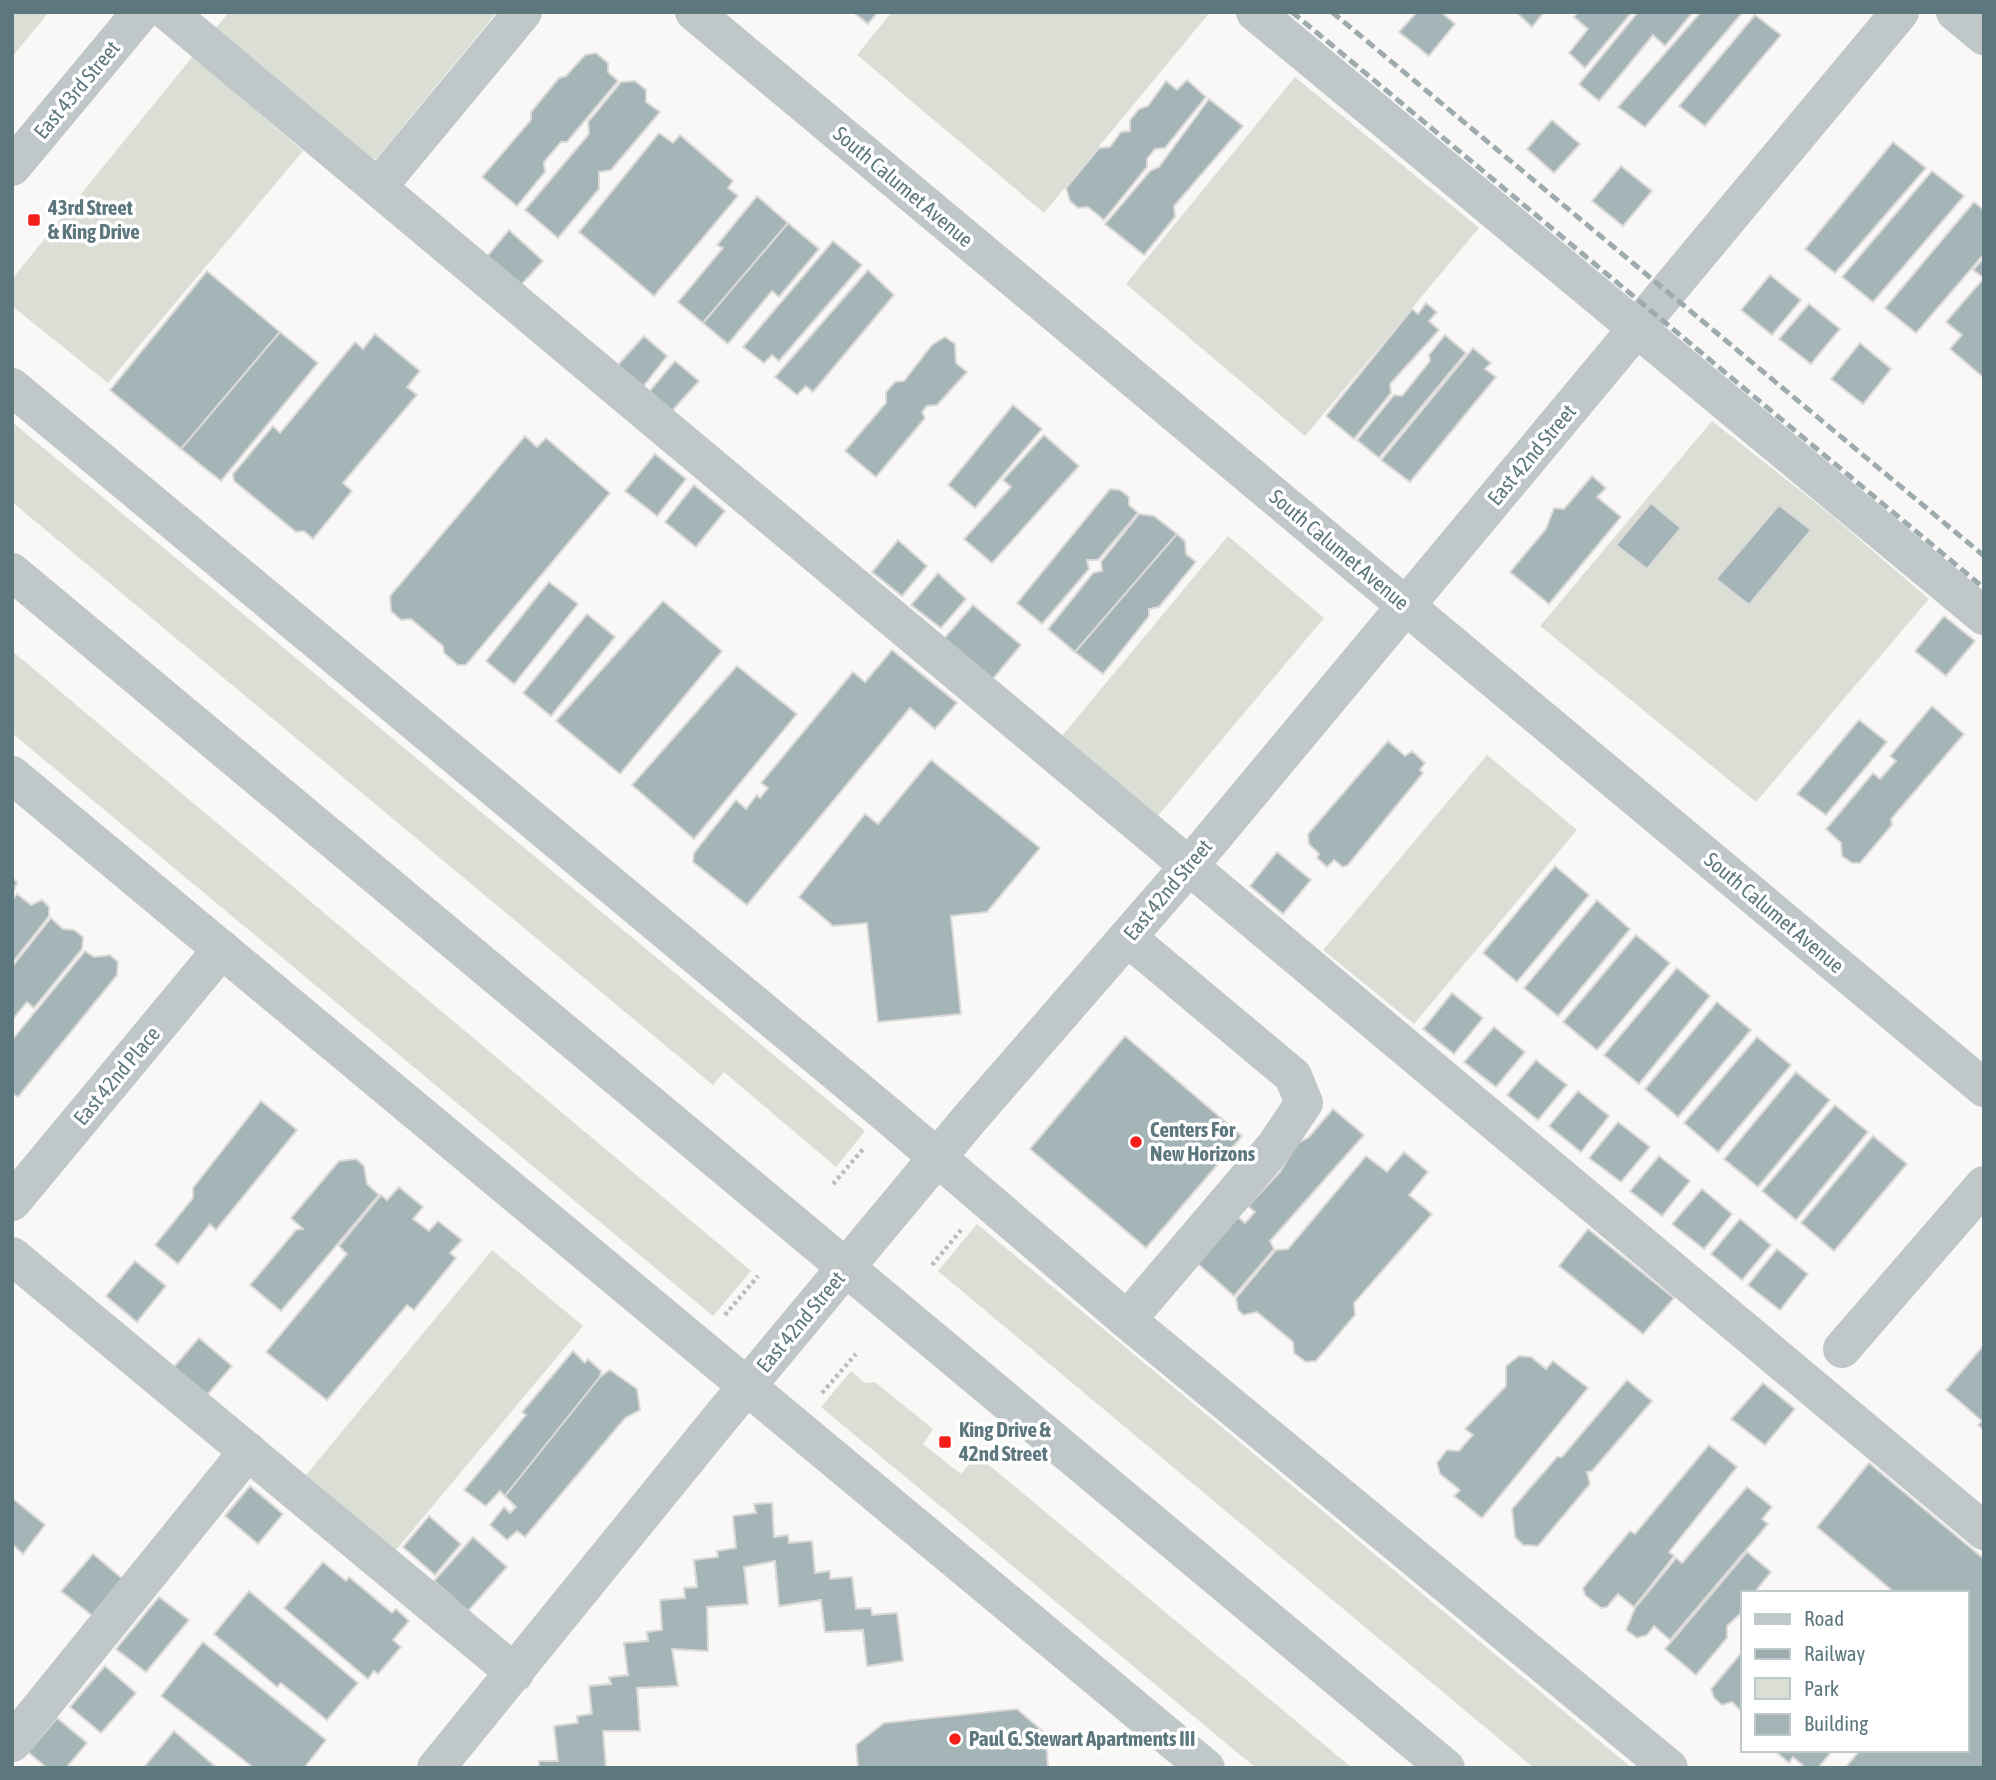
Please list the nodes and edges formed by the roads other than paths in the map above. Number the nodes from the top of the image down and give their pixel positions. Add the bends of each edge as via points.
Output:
1 (141, 12) edge
2 (168, 12) edge
3 (523, 12) edge
4 (694, 12) edge
5 (1255, 12) edge
6 (1900, 12) edge
7 (1955, 12) edge
8 (1984, 36) edge
9 (12, 167) edge
10 (378, 187) junction
11 (1637, 329) junction
12 (12, 387) edge
13 (12, 572) edge
14 (1406, 606) junction
15 (1984, 616) edge
16 (12, 775) edge
17 (1190, 865) junction
18 (1128, 938) junction
19 (222, 949) junction
20 (1984, 1088) edge
21 (938, 1157) junction
22 (1984, 1185) edge
23 (12, 1202) edge
24 (12, 1256) edge
25 (846, 1267) junction
26 (1127, 1320) junction
27 (1842, 1349) dead end
28 (747, 1386) junction
29 (248, 1451) junction
30 (1984, 1531) edge
31 (515, 1673) junction
32 (12, 1742) edge
33 (436, 1768) edge
34 (1206, 1768) edge
35 (1446, 1768) edge
36 (1668, 1768) edge

1 - 9 street, East 43rd Street
2 - 10 street
3 - 10 street
4 - 14 street, South Calumet Avenue
5 - 11 street
6 - 11 street, East 42nd Street
7 - 8 street
10 - 17 street
11 - 14 street, East 42nd Street
11 - 15 street
12 - 21 street
13 - 25 street
14 - 17 street, East 42nd Street
14 - 20 street, South Calumet Avenue
16 - 19 street
17 - 18 street, East 42nd Street
17 - 30 street
18 - 21 street, East 42nd Street
18 - 26 street via 1293,1076 1304,1102 1275,1146
19 - 23 street, East 42nd Place
19 - 28 street
21 - 25 street, East 42nd Street
21 - 26 street
22 - 27 street
24 - 29 street
25 - 28 street, East 42nd Street
25 - 35 street
26 - 36 street
28 - 31 street, East 42nd Street
28 - 34 street
29 - 31 street
29 - 32 street
31 - 33 street, East 42nd Street

